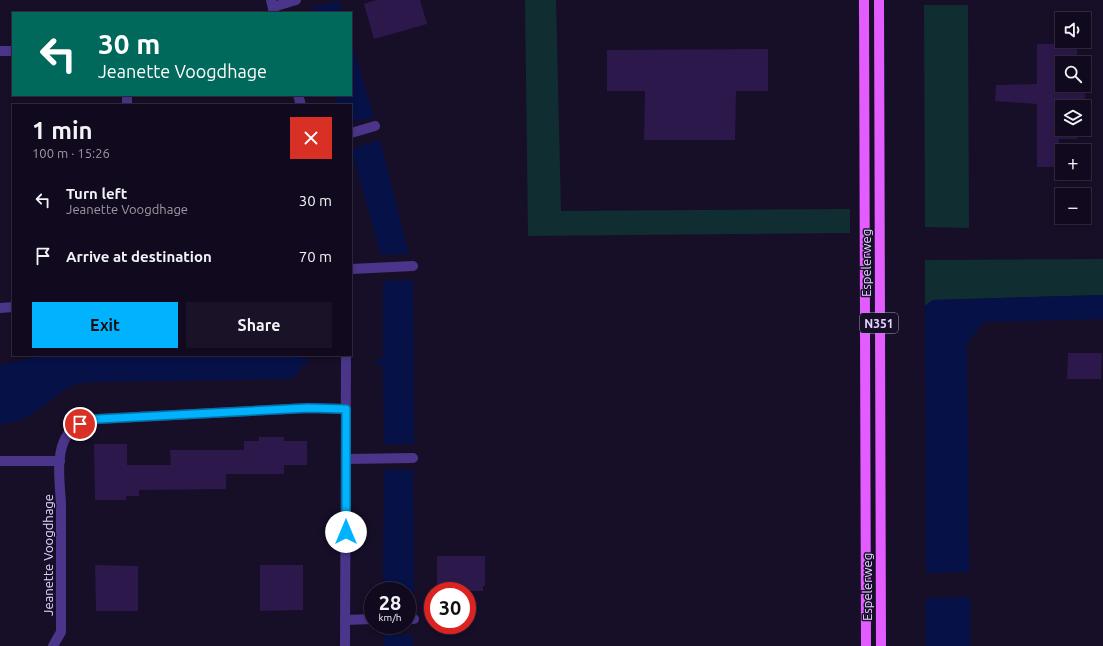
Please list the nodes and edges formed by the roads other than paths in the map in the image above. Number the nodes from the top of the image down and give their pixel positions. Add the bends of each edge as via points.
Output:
1 (296, 0) edge
2 (864, 0) edge
3 (879, 0) edge
4 (272, 7) edge
5 (0, 51) edge
6 (12, 51) edge
7 (376, 126) dead end
8 (352, 133) edge
9 (413, 266) dead end
10 (352, 268) edge
11 (12, 306) edge
12 (0, 308) edge
13 (346, 356) edge
14 (346, 409) junction
15 (412, 458) dead end
16 (346, 459) junction
17 (0, 461) edge
18 (60, 461) junction
19 (364, 619) edge
20 (345, 620) junction
21 (53, 646) edge
22 (346, 646) edge
23 (866, 646) edge
24 (881, 646) edge

1 - 4 street
2 - 23 main road, Espelerweg / N351
3 - 24 main road, Espelerweg / N351
5 - 6 street
7 - 8 street
9 - 10 street
11 - 12 street
13 - 14 street
14 - 16 street
14 - 18 street, Jeanette Voogdhage via 308,408 87,420 69,432 64,440
15 - 16 street
16 - 20 street
17 - 18 street
18 - 21 street, Jeanette Voogdhage via 61,632
19 - 20 street
20 - 22 street

